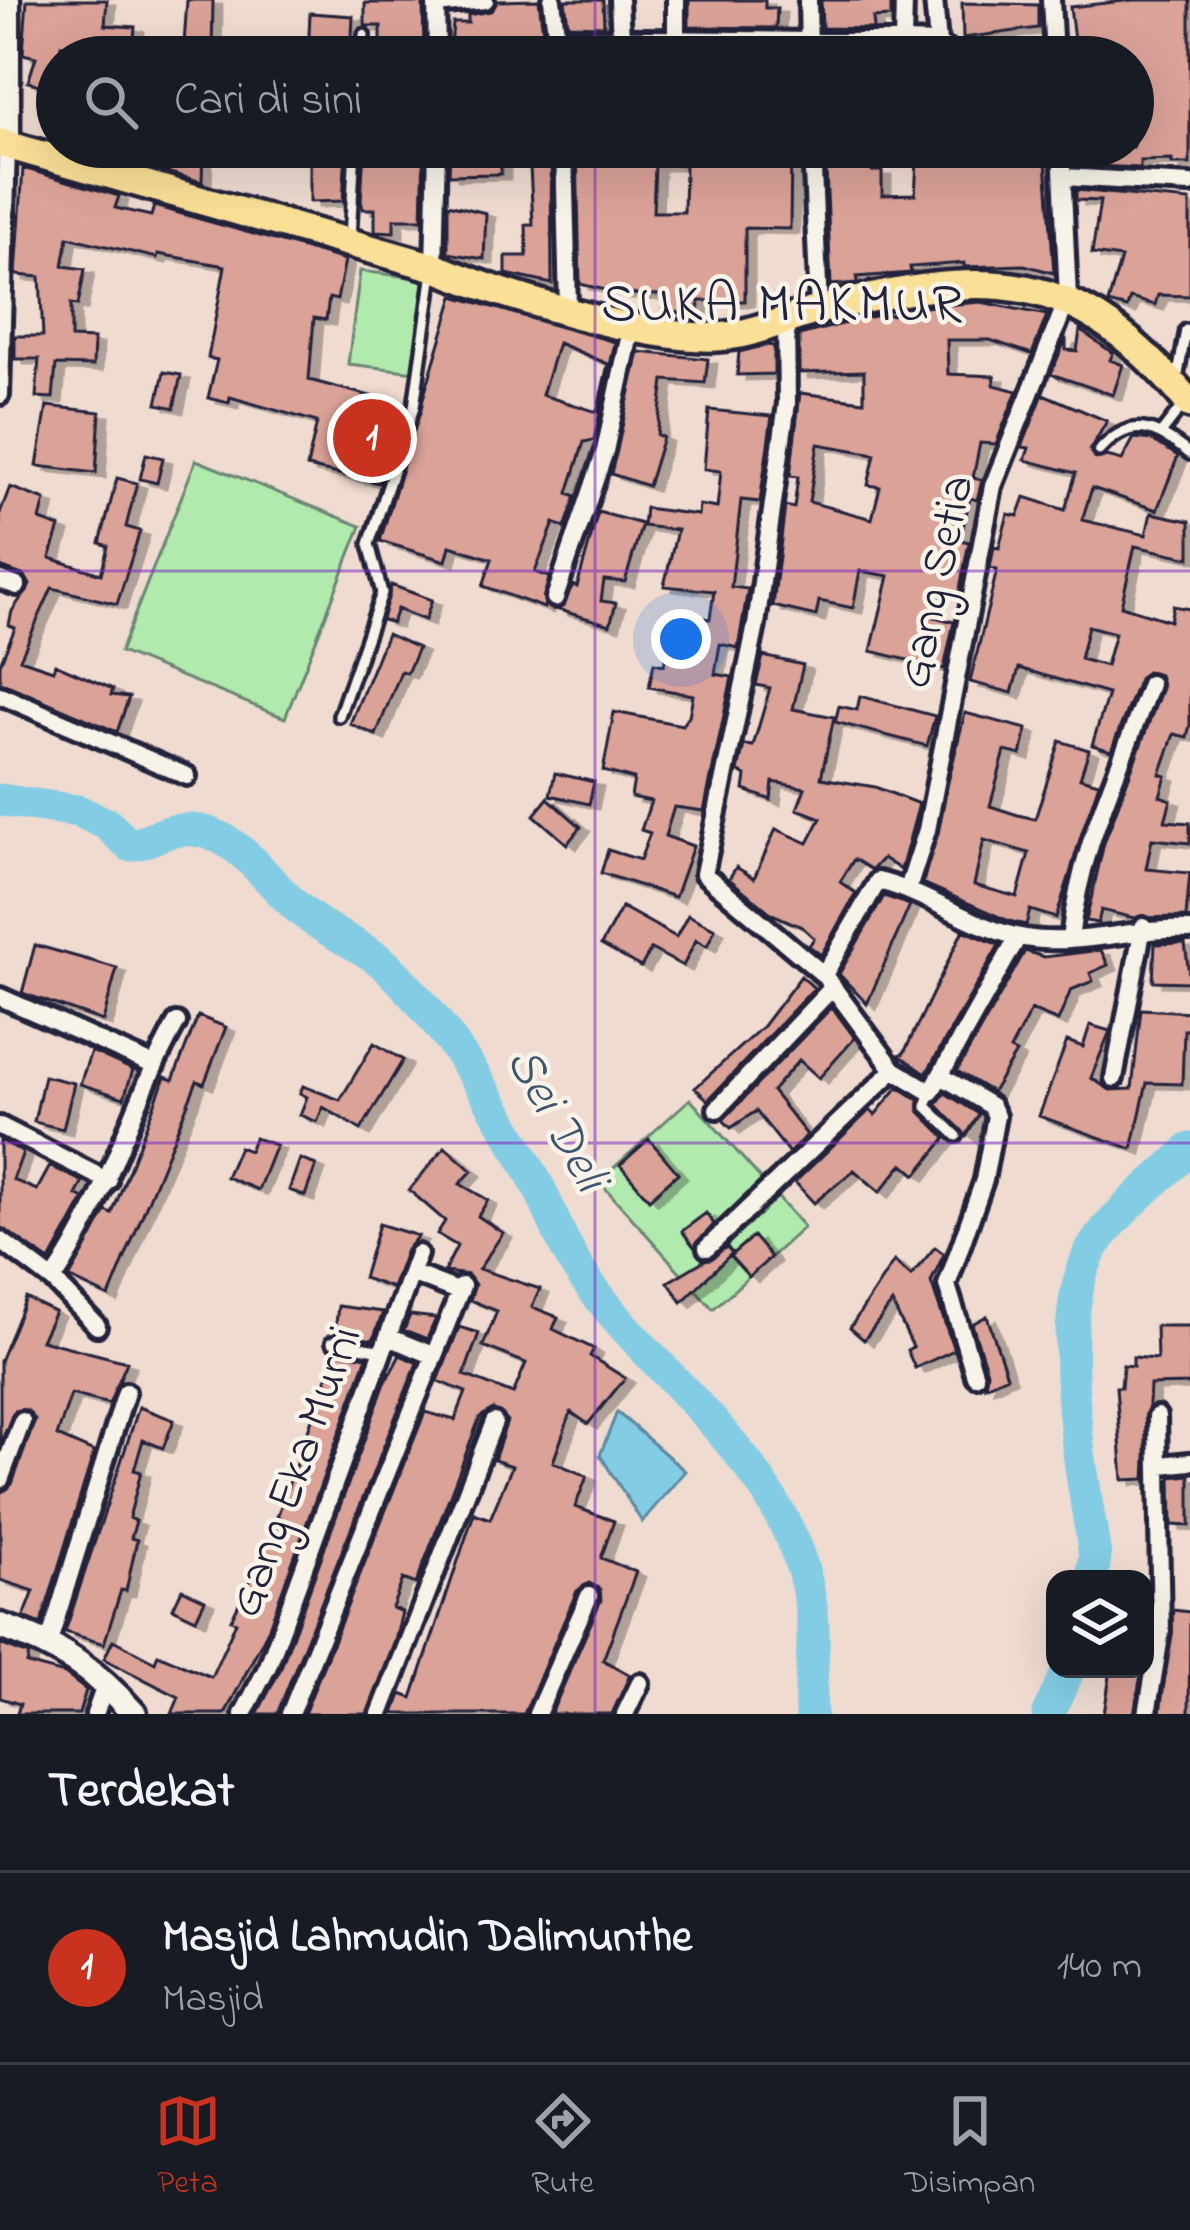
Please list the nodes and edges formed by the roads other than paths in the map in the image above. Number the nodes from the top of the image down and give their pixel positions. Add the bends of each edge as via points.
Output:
1 (7, 0) edge
2 (484, 0) edge
3 (552, 0) edge
4 (619, 0) edge
5 (676, 0) edge
6 (808, 0) edge
7 (904, 0) edge
8 (934, 0) edge
9 (1051, 0) edge
10 (436, 2) edge
11 (437, 36) edge
12 (557, 36) edge
13 (620, 36) edge
14 (676, 36) edge
15 (809, 36) edge
16 (903, 36) edge
17 (937, 36) edge
18 (1053, 36) edge
19 (3, 144) edge
20 (36, 154) edge
21 (86, 168) edge
22 (354, 168) edge
23 (436, 168) edge
24 (565, 168) edge
25 (813, 168) edge
26 (1062, 168) edge
27 (1063, 177) junction
28 (1190, 184) edge
29 (350, 244) junction
30 (434, 267) junction
31 (1068, 298) junction
32 (568, 308) junction
33 (820, 309) junction
34 (786, 322) junction
35 (632, 326) junction
36 (1186, 331) dead end
37 (0, 395) edge
38 (1184, 397) edge
39 (1162, 432) junction
40 (1099, 451) dead end
41 (1190, 454) edge
42 (554, 598) dead end
43 (1150, 684) dead end
44 (0, 695) edge
45 (339, 716) dead end
46 (187, 776) dead end
47 (908, 889) junction
48 (1142, 927) junction
49 (1190, 930) edge
50 (1018, 937) junction
51 (1070, 939) junction
52 (828, 981) junction
53 (0, 997) edge
54 (177, 1022) dead end
55 (153, 1065) junction
56 (894, 1070) junction
57 (1114, 1078) dead end
58 (937, 1085) junction
59 (717, 1109) dead end
60 (0, 1126) edge
61 (957, 1136) dead end
62 (108, 1180) junction
63 (0, 1240) edge
64 (707, 1248) dead end
65 (418, 1254) dead end
66 (411, 1273) junction
67 (53, 1280) junction
68 (97, 1326) dead end
69 (332, 1342) dead end
70 (385, 1344) junction
71 (436, 1356) junction
72 (975, 1376) dead end
73 (126, 1392) dead end
74 (1156, 1417) dead end
75 (22, 1421) dead end
76 (494, 1423) dead end
77 (1190, 1462) edge
78 (1161, 1465) junction
79 (0, 1480) edge
80 (589, 1596) dead end
81 (0, 1626) edge
82 (49, 1642) junction
83 (106, 1683) junction
84 (640, 1683) dead end
85 (95, 1714) edge
86 (134, 1714) edge
87 (243, 1714) edge
88 (290, 1714) edge
89 (380, 1714) edge
90 (537, 1714) edge
91 (625, 1714) edge
92 (1148, 1714) edge

1 - 19 main road
2 - 10 street
3 - 12 street
4 - 13 street
5 - 14 street
6 - 15 street
7 - 16 street
8 - 17 street
9 - 18 street
10 - 11 street
19 - 20 main road
19 - 37 street
21 - 29 main road
22 - 29 lane
23 - 30 street
24 - 32 street
25 - 33 street
26 - 27 street
27 - 28 street
27 - 31 street
29 - 30 main road
30 - 32 main road
30 - 45 lane via 414,407 369,544 382,593
31 - 33 main road via 937,284
31 - 38 main road via 1133,343
31 - 47 street, Gang Setia via 993,486 927,830
32 - 35 main road
33 - 34 main road
34 - 35 main road via 713,337
34 - 52 street via 787,403 756,625 704,867 708,879
35 - 42 street via 605,451
36 - 38 lane
38 - 39 lane
39 - 40 lane via 1132,427
39 - 41 lane
43 - 51 street via 1104,792
44 - 46 street
47 - 50 street
47 - 52 street via 873,884
48 - 49 street
48 - 51 street
48 - 57 street
50 - 51 street
50 - 58 street
52 - 56 street
52 - 59 street
53 - 55 street
54 - 55 street
55 - 62 street
56 - 58 street
56 - 64 street
58 - 61 lane via 926,1106
58 - 72 street via 991,1106 996,1117 984,1180 946,1285
60 - 62 street
62 - 67 street
63 - 67 street
65 - 66 street, Gang Eka Murni
66 - 70 street, Gang Eka Murni
66 - 71 street via 461,1289
67 - 68 street
69 - 70 lane
70 - 71 street
70 - 87 street, Gang Eka Murni via 268,1666
71 - 88 street
73 - 82 street
74 - 78 street
75 - 79 street
76 - 89 street
77 - 78 street
78 - 92 street via 1161,1631
80 - 90 street
81 - 82 main road
82 - 83 main road
83 - 85 street
83 - 86 main road
84 - 91 street

